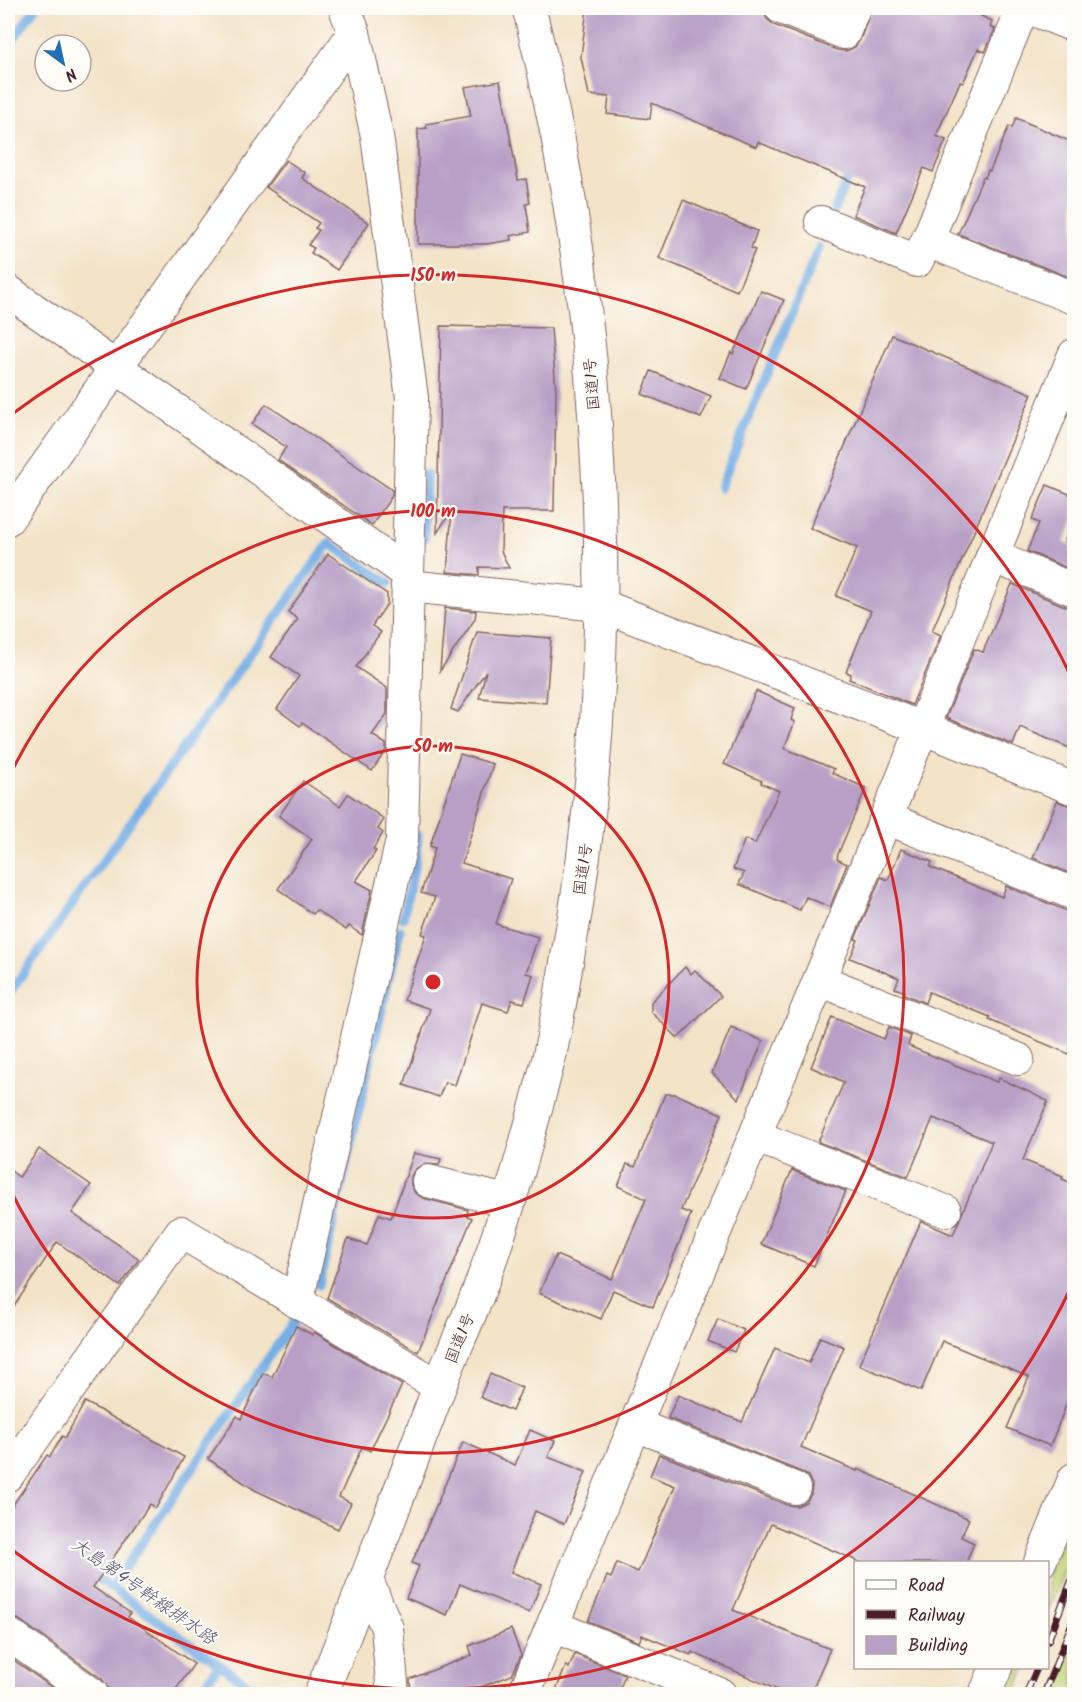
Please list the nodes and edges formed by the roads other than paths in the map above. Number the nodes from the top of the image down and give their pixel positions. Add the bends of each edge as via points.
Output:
1 (529, 8) edge
2 (781, 8) edge
3 (854, 8) edge
4 (1023, 8) edge
5 (350, 20) edge
6 (1074, 26) edge
7 (821, 222) dead end
8 (927, 240) junction
9 (8, 291) edge
10 (1074, 298) edge
11 (1074, 355) edge
12 (115, 367) junction
13 (8, 519) edge
14 (992, 556) junction
15 (407, 579) junction
16 (1074, 590) edge
17 (600, 604) junction
18 (922, 728) junction
19 (1074, 789) edge
20 (886, 818) junction
21 (1074, 893) edge
22 (819, 980) junction
23 (1017, 1059) dead end
24 (754, 1136) junction
25 (428, 1181) dead end
26 (509, 1202) junction
27 (945, 1211) dead end
28 (297, 1302) junction
29 (440, 1386) junction
30 (636, 1425) junction
31 (8, 1475) edge
32 (1074, 1479) edge
33 (794, 1488) dead end
34 (1041, 1561) edge
35 (367, 1580) junction
36 (553, 1626) junction
37 (8, 1634) edge
38 (996, 1669) edge
39 (92, 1695) edge
40 (321, 1695) edge
41 (393, 1695) edge
42 (524, 1695) edge
43 (720, 1695) edge
44 (984, 1695) edge

1 - 17 highway, 国道1号 via 547,77 582,278 597,475
2 - 3 street via 844,33
4 - 6 street
4 - 8 street
5 - 12 street
5 - 15 street via 377,136 412,398
7 - 8 street via 917,261
8 - 10 street
9 - 12 street
11 - 14 street
12 - 13 street
12 - 15 street
14 - 16 street
14 - 18 street
15 - 17 street
15 - 28 street via 402,840
17 - 18 street
17 - 26 highway, 国道1号 via 597,722 577,909 549,1057
18 - 19 street
18 - 20 street
20 - 21 street
20 - 22 street
22 - 23 street
22 - 24 street
24 - 27 street
24 - 30 street
25 - 26 street
26 - 29 highway, 国道1号
28 - 29 street
28 - 31 street via 181,1232
29 - 35 highway, 国道1号
30 - 33 street
30 - 36 street
32 - 34 street
35 - 40 highway, 国道1号
35 - 41 street via 387,1628
36 - 42 street
36 - 43 street
37 - 39 street
38 - 44 street

